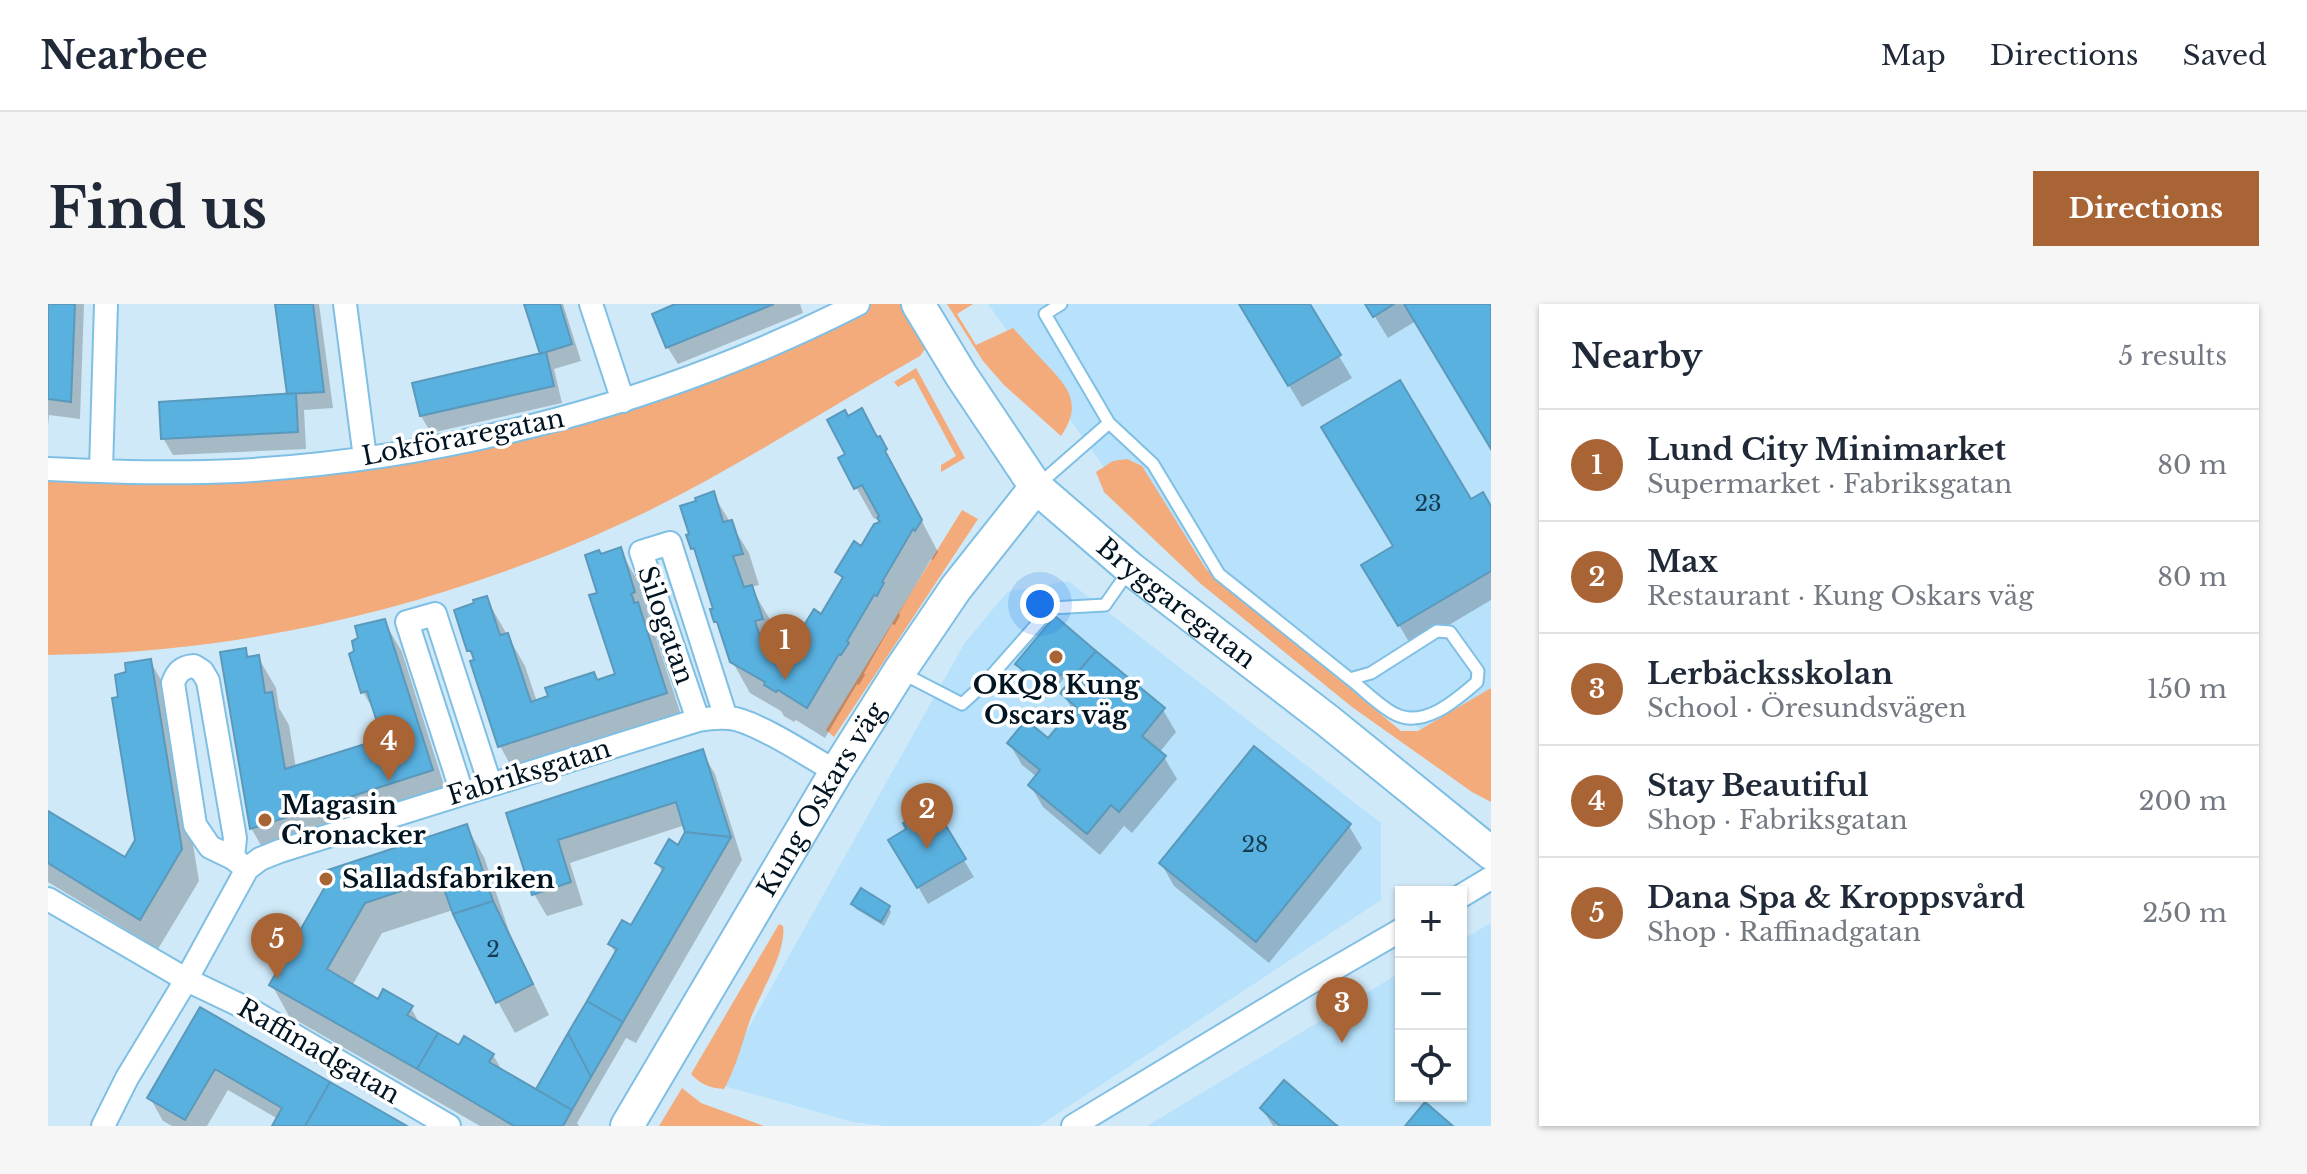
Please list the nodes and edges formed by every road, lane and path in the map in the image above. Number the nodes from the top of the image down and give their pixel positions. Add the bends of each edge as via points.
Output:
1 (106, 304) edge
2 (345, 304) edge
3 (591, 304) edge
4 (858, 304) edge
5 (918, 304) edge
6 (1061, 304) edge
7 (623, 401) junction
8 (1109, 423) junction
9 (365, 458) junction
10 (48, 469) edge
11 (101, 470) junction
12 (1036, 487) junction
13 (1131, 569) junction
14 (899, 672) junction
15 (1350, 679) junction
16 (726, 718) junction
17 (698, 720) junction
18 (836, 772) junction
19 (490, 784) junction
20 (462, 793) junction
21 (1491, 853) edge
22 (240, 863) junction
23 (1491, 878) edge
24 (1467, 892) edge
25 (48, 899) edge
26 (1395, 933) edge
27 (187, 980) junction
28 (103, 1126) edge
29 (449, 1126) edge
30 (627, 1126) edge
31 (1073, 1126) edge

1 - 11 street
2 - 9 street
3 - 7 street
4 - 7 street, Lokföraregatan via 762,349
5 - 12 main road, Bryggaregatan
6 - 8 lane via 1045,314
7 - 9 street, Lokföraregatan via 498,435
8 - 12 lane
8 - 15 lane via 1153,464 1219,574
9 - 11 street, Lokföraregatan via 235,471
10 - 11 street, Lokföraregatan
12 - 13 main road, Bryggaregatan
12 - 14 main road, Kung Oskars väg via 956,588
13 - 14 lane via 1105,605 1051,608 962,704
13 - 21 main road, Bryggaregatan
14 - 18 main road, Kung Oskars väg
15 - 15 lane via 1371,673 1437,631 1450,632 1478,671 1477,682 1452,704 1417,719 1395,715
16 - 17 street, Fabriksgatan
16 - 17 street, Silogatan via 670,543 641,552
16 - 18 street, Fabriksgatan via 764,732
17 - 19 street, Fabriksgatan
18 - 30 main road, Kung Oskars väg
19 - 20 street, Fabriksgatan
19 - 20 street via 435,614 407,622
20 - 22 street, Fabriksgatan
22 - 22 street via 208,681 194,666 184,667 173,683 195,825 210,847
22 - 27 street
23 - 24 street
25 - 27 street, Raffinadgatan
26 - 31 street
27 - 28 street
27 - 29 street, Raffinadgatan via 254,1012

